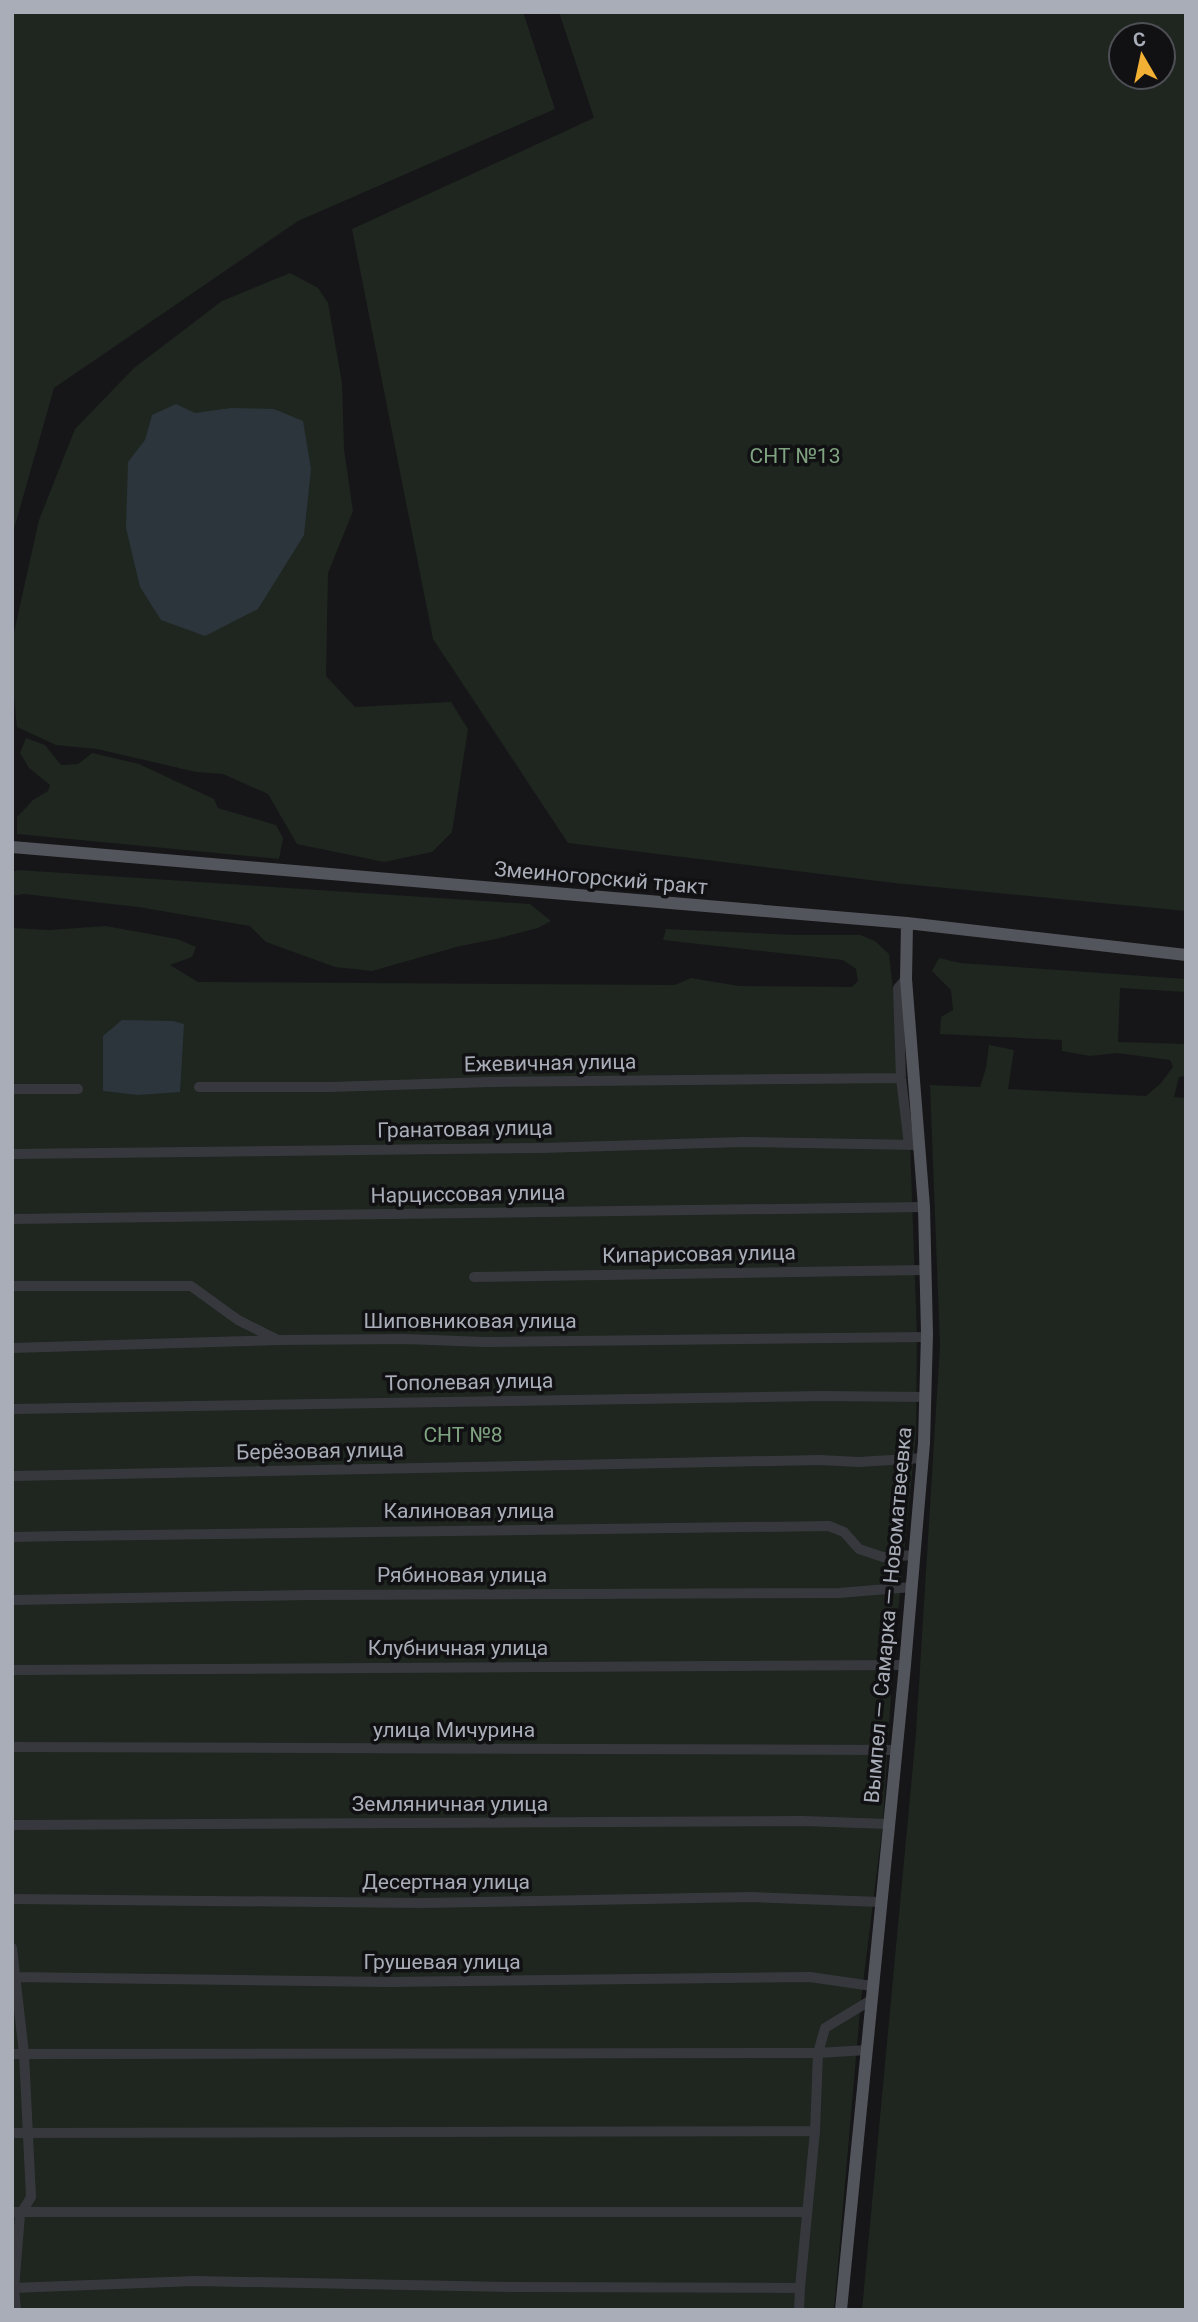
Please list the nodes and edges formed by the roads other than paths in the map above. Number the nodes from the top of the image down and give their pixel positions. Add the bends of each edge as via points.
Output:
1 (12, 847) edge
2 (907, 923) junction
3 (1186, 955) edge
4 (906, 979) junction
5 (901, 1078) junction
6 (199, 1087) dead end
7 (78, 1089) dead end
8 (12, 1090) edge
9 (914, 1145) junction
10 (12, 1154) edge
11 (923, 1207) junction
12 (12, 1219) edge
13 (925, 1270) junction
14 (474, 1277) dead end
15 (12, 1286) edge
16 (927, 1337) junction
17 (278, 1340) junction
18 (12, 1348) edge
19 (926, 1397) junction
20 (12, 1409) edge
21 (923, 1458) junction
22 (12, 1476) edge
23 (12, 1537) edge
24 (915, 1555) junction
25 (912, 1587) junction
26 (12, 1600) edge
27 (905, 1665) junction
28 (12, 1670) edge
29 (12, 1747) edge
30 (895, 1750) junction
31 (888, 1824) junction
32 (12, 1825) edge
33 (12, 1899) edge
34 (880, 1902) junction
35 (12, 1948) edge
36 (13, 1977) edge
37 (872, 1986) junction
38 (871, 2000) junction
39 (867, 2050) junction
40 (818, 2053) junction
41 (12, 2054) edge
42 (24, 2054) junction
43 (815, 2131) junction
44 (12, 2133) edge
45 (29, 2133) junction
46 (17, 2212) edge
47 (807, 2212) junction
48 (13, 2288) edge
49 (800, 2288) junction
50 (16, 2310) edge
51 (799, 2310) edge
52 (841, 2310) edge

1 - 2 main road, Змеиногорский тракт
2 - 3 main road, Змеиногорский тракт
2 - 4 main road, Вымпел — Самарка — Новоматвеевка
4 - 5 street via 898,988
4 - 9 main road, Вымпел — Самарка — Новоматвеевка
5 - 6 street, Ежевичная улица
5 - 9 street
7 - 8 street
9 - 10 street, Гранатовая улица via 743,1142
9 - 11 main road, Вымпел — Самарка — Новоматвеевка
11 - 12 street, Нарциссовая улица
11 - 13 main road, Вымпел — Самарка — Новоматвеевка
13 - 14 street, Кипарисовая улица
13 - 16 main road, Вымпел — Самарка — Новоматвеевка
15 - 17 street via 191,1286 238,1320
16 - 17 street, Шиповниковая улица
16 - 19 main road, Вымпел — Самарка — Новоматвеевка
17 - 18 street, Шиповниковая улица
19 - 20 street, Тополевая улица
19 - 21 main road, Вымпел — Самарка — Новоматвеевка
21 - 22 street, Берёзовая улица
21 - 24 main road, Вымпел — Самарка — Новоматвеевка
23 - 24 street, Калиновая улица via 829,1526 844,1532 859,1549 883,1557
24 - 25 main road, Вымпел — Самарка — Новоматвеевка
25 - 26 street, Рябиновая улица via 839,1593
25 - 27 main road, Вымпел — Самарка — Новоматвеевка
27 - 28 street, Клубничная улица
27 - 30 main road, Вымпел — Самарка — Новоматвеевка
29 - 30 street, улица Мичурина
30 - 31 main road, Вымпел — Самарка — Новоматвеевка
31 - 32 street, Земляничная улица
31 - 34 main road, Вымпел — Самарка — Новоматвеевка
33 - 34 street, Десертная улица via 422,1903 751,1897
34 - 37 main road, Вымпел — Самарка — Новоматвеевка
35 - 36 street
36 - 37 street, Грушевая улица via 388,1982 810,1977
36 - 42 street
37 - 38 main road, Вымпел — Самарка — Новоматвеевка
38 - 39 main road, Вымпел — Самарка — Новоматвеевка
38 - 40 street via 825,2028
39 - 40 street
39 - 52 main road, Вымпел — Самарка — Новоматвеевка
40 - 42 street
40 - 43 street
41 - 42 street
42 - 45 street
43 - 45 street
43 - 47 street
44 - 45 street
45 - 46 street via 31,2197
46 - 47 street
46 - 48 street
47 - 49 street
48 - 49 street via 195,2281
48 - 50 street
49 - 51 street

